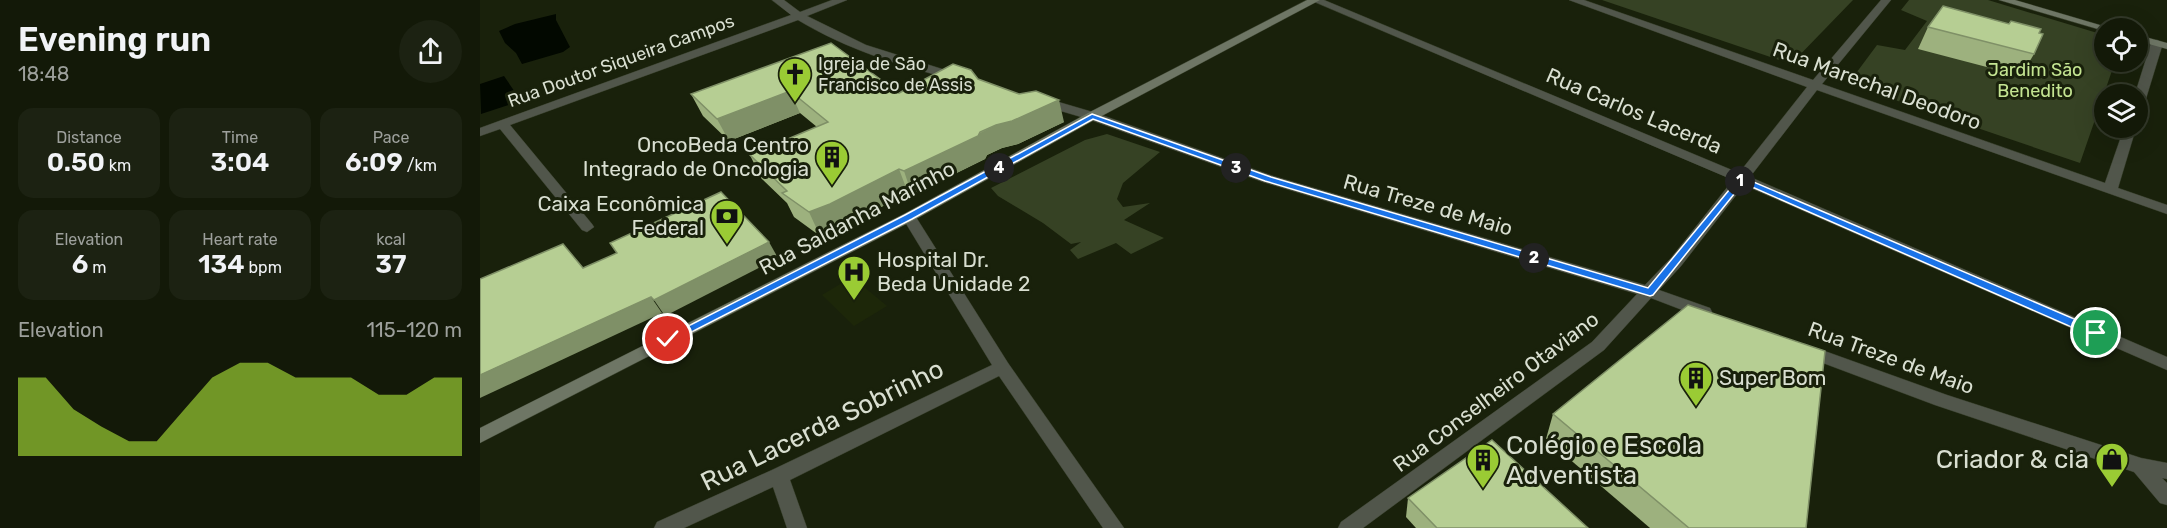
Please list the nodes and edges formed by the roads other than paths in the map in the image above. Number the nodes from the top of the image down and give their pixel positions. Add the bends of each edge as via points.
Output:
1 (777, 0) edge
2 (842, 0) edge
3 (1315, 0) edge
4 (1574, 0) edge
5 (1886, 0) edge
6 (2004, 0) edge
7 (796, 17) junction
8 (2094, 25) edge
9 (2162, 45) edge
10 (970, 80) edge
11 (2146, 84) edge
12 (1815, 85) junction
13 (1025, 97) edge
14 (1092, 117) junction
15 (502, 124) junction
16 (480, 132) edge
17 (2127, 138) edge
18 (1742, 179) junction
19 (2110, 190) junction
20 (2167, 210) edge
21 (909, 217) junction
22 (587, 227) dead end
23 (1650, 292) junction
24 (1717, 317) edge
25 (1796, 346) edge
26 (2167, 364) edge
27 (1002, 367) junction
28 (480, 436) edge
29 (2141, 466) junction
30 (2167, 471) edge
31 (779, 476) junction
32 (2167, 497) edge
33 (664, 528) edge
34 (797, 528) edge
35 (1114, 528) edge
36 (1348, 528) edge

1 - 7 street
2 - 7 street, Rua Doutor Siqueira Campos
3 - 14 main road, Rua Saldanha Marinho
3 - 18 street, Rua Carlos Lacerda
4 - 12 street, Rua Marechal Deodoro
5 - 12 street, Rua Conselheiro Otaviano
6 - 8 main road
7 - 10 street via 870,51
7 - 15 street, Rua Doutor Siqueira Campos
9 - 11 street
12 - 18 street, Rua Conselheiro Otaviano
12 - 19 street, Rua Marechal Deodoro
13 - 14 street, Rua Treze de Maio
14 - 21 main road, Rua Saldanha Marinho
14 - 23 street, Rua Treze de Maio via 1268,179
15 - 16 street, Rua Doutor Siqueira Campos
15 - 22 street
17 - 19 street
18 - 23 street, Rua Conselheiro Otaviano
18 - 26 street, Rua Carlos Lacerda
19 - 20 street, Rua Marechal Deodoro
21 - 27 street
21 - 28 main road, Rua Saldanha Marinho
23 - 24 street, Rua Treze de Maio
23 - 36 street, Rua Conselheiro Otaviano via 1598,346
25 - 29 street, Rua Treze de Maio via 1941,400
27 - 31 street, Rua Lacerda Sobrinho
27 - 35 street
29 - 30 street, Rua Treze de Maio
29 - 32 street
31 - 33 street, Rua Lacerda Sobrinho
31 - 34 street

